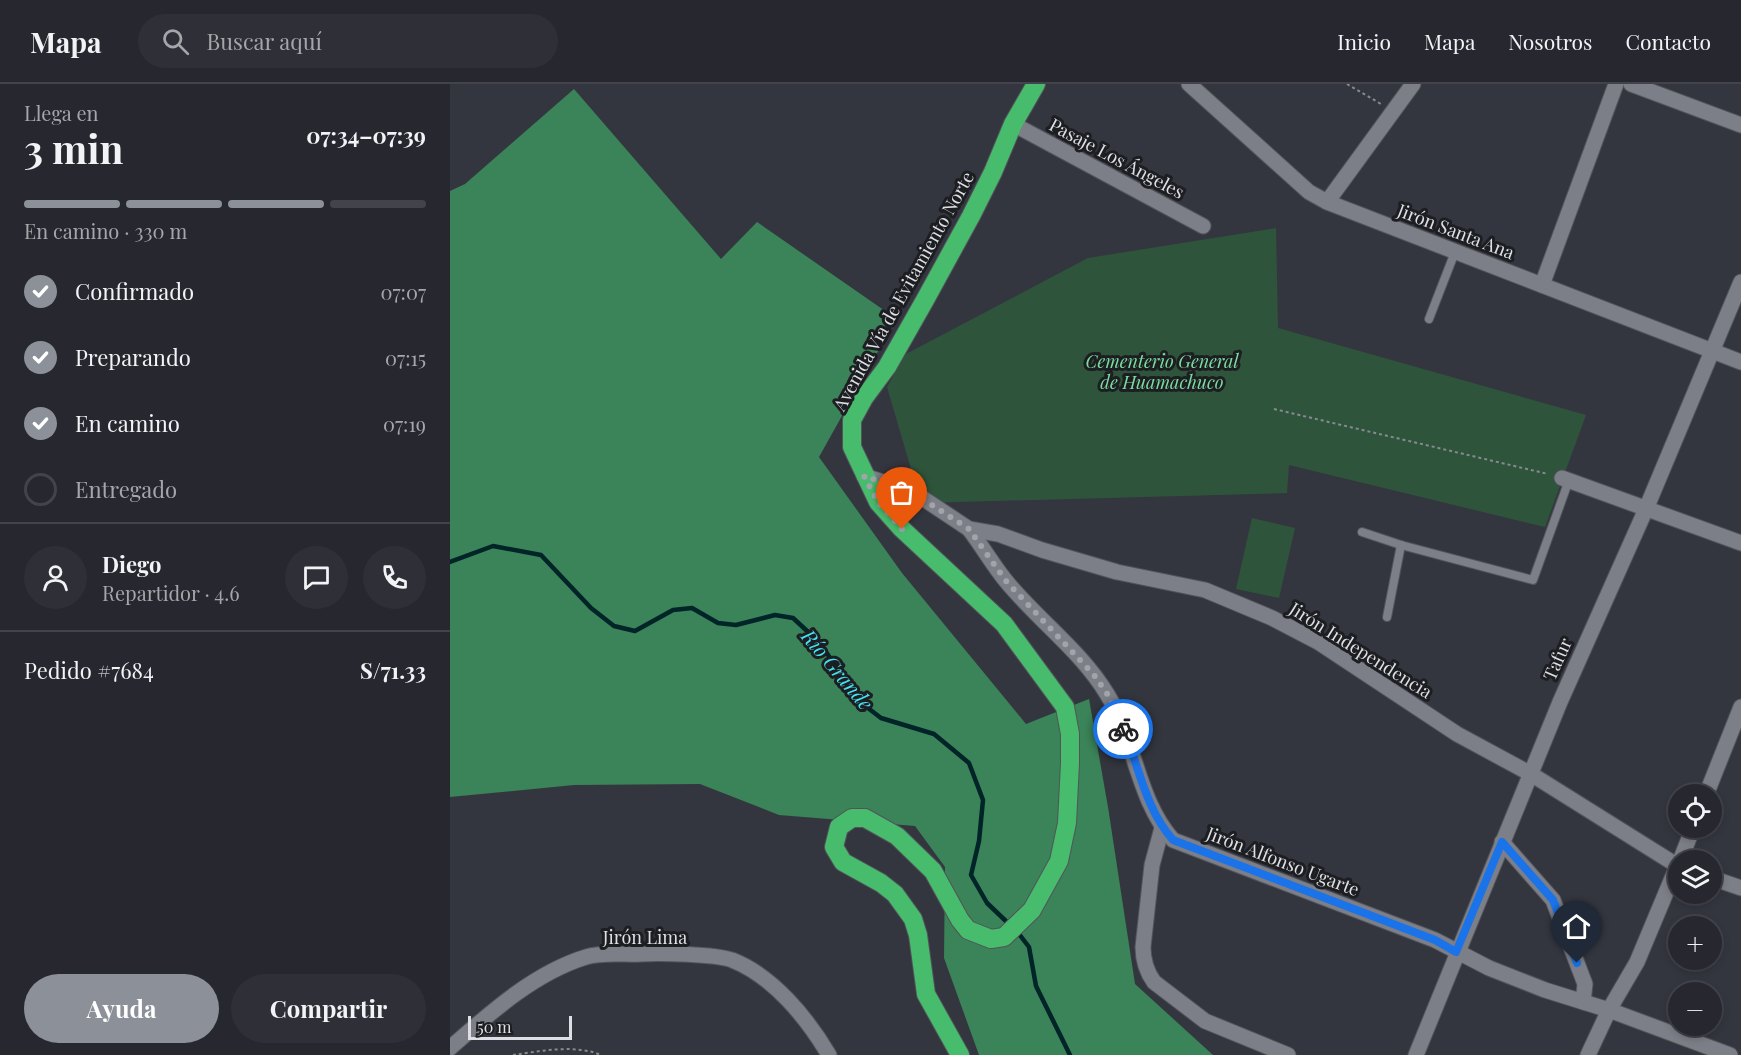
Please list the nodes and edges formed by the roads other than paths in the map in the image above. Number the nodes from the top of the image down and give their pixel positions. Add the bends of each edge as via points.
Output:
1 (1036, 84) edge
2 (1189, 84) edge
3 (1413, 84) edge
4 (1616, 84) edge
5 (1631, 84) edge
6 (1013, 124) junction
7 (1741, 125) edge
8 (1327, 202) junction
9 (1203, 226) dead end
10 (1455, 252) junction
11 (1741, 282) edge
12 (1542, 285) junction
13 (1429, 319) dead end
14 (1712, 351) junction
15 (1741, 362) edge
16 (864, 476) junction
17 (1565, 479) joint
18 (1646, 509) junction
19 (969, 529) junction
20 (1362, 532) dead end
21 (1741, 543) edge
22 (1401, 545) junction
23 (1387, 617) dead end
24 (1740, 712) edge
25 (1531, 774) junction
26 (1711, 784) edge
27 (1162, 828) junction
28 (1502, 842) junction
29 (1668, 857) edge
30 (1722, 881) edge
31 (1741, 888) edge
32 (1668, 890) edge
33 (1456, 952) junction
34 (1583, 1002) junction
35 (1609, 1010) junction
36 (450, 1048) edge
37 (829, 1055) edge
38 (960, 1055) edge
39 (1288, 1055) edge
40 (1416, 1055) edge
41 (1588, 1055) edge
42 (1730, 1055) edge

1 - 6 highway, Avenida Vía de Evitamiento Norte
2 - 8 street, Jirón Santa Ana via 1309,192
3 - 8 street
4 - 12 street
5 - 7 street
6 - 9 street, Pasaje Los Ángeles
6 - 16 highway, Avenida Vía de Evitamiento Norte via 989,181 925,300 852,420 852,447
8 - 10 street, Jirón Santa Ana
10 - 12 street, Jirón Santa Ana
10 - 13 lane
11 - 14 street, Tafur
12 - 14 street, Jirón Santa Ana
14 - 15 street, Jirón Santa Ana
14 - 18 street, Tafur
16 - 19 street, Jirón Independencia via 912,492
16 - 38 highway, Avenida Vía de Evitamiento Norte via 878,502 902,529 1004,624 1065,707 1070,734 1067,823 1059,861 1032,910 1004,937 991,939 968,930 933,871 897,836 865,818 852,818 839,827 834,847 843,862 895,894 913,919 926,994
17 - 18 street
17 - 22 lane via 1533,580
18 - 21 street
18 - 25 street, Tafur
19 - 25 street, Jirón Independencia via 998,534 1117,572 1205,590 1229,600 1318,642 1457,734
19 - 27 street, Jirón Alfonso Ugarte via 1006,581 1108,695
20 - 22 lane
22 - 23 lane
24 - 26 street
25 - 28 street, Tafur
25 - 29 street, Jirón Independencia
27 - 33 street, Jirón Alfonso Ugarte via 1173,840 1435,940
27 - 39 street via 1152,865 1143,947 1146,968 1154,982 1205,1021
28 - 33 street, Tafur
28 - 34 street via 1553,900 1585,984
30 - 31 street
32 - 35 street via 1637,962
33 - 34 street, Jirón Alfonso Ugarte
33 - 40 street, Tafur
34 - 35 street, Jirón Alfonso Ugarte
35 - 41 street
35 - 42 street, Jirón Alfonso Ugarte
36 - 37 street, Jirón Lima via 491,1012 540,978 587,956 663,953 730,960 759,974 785,998

